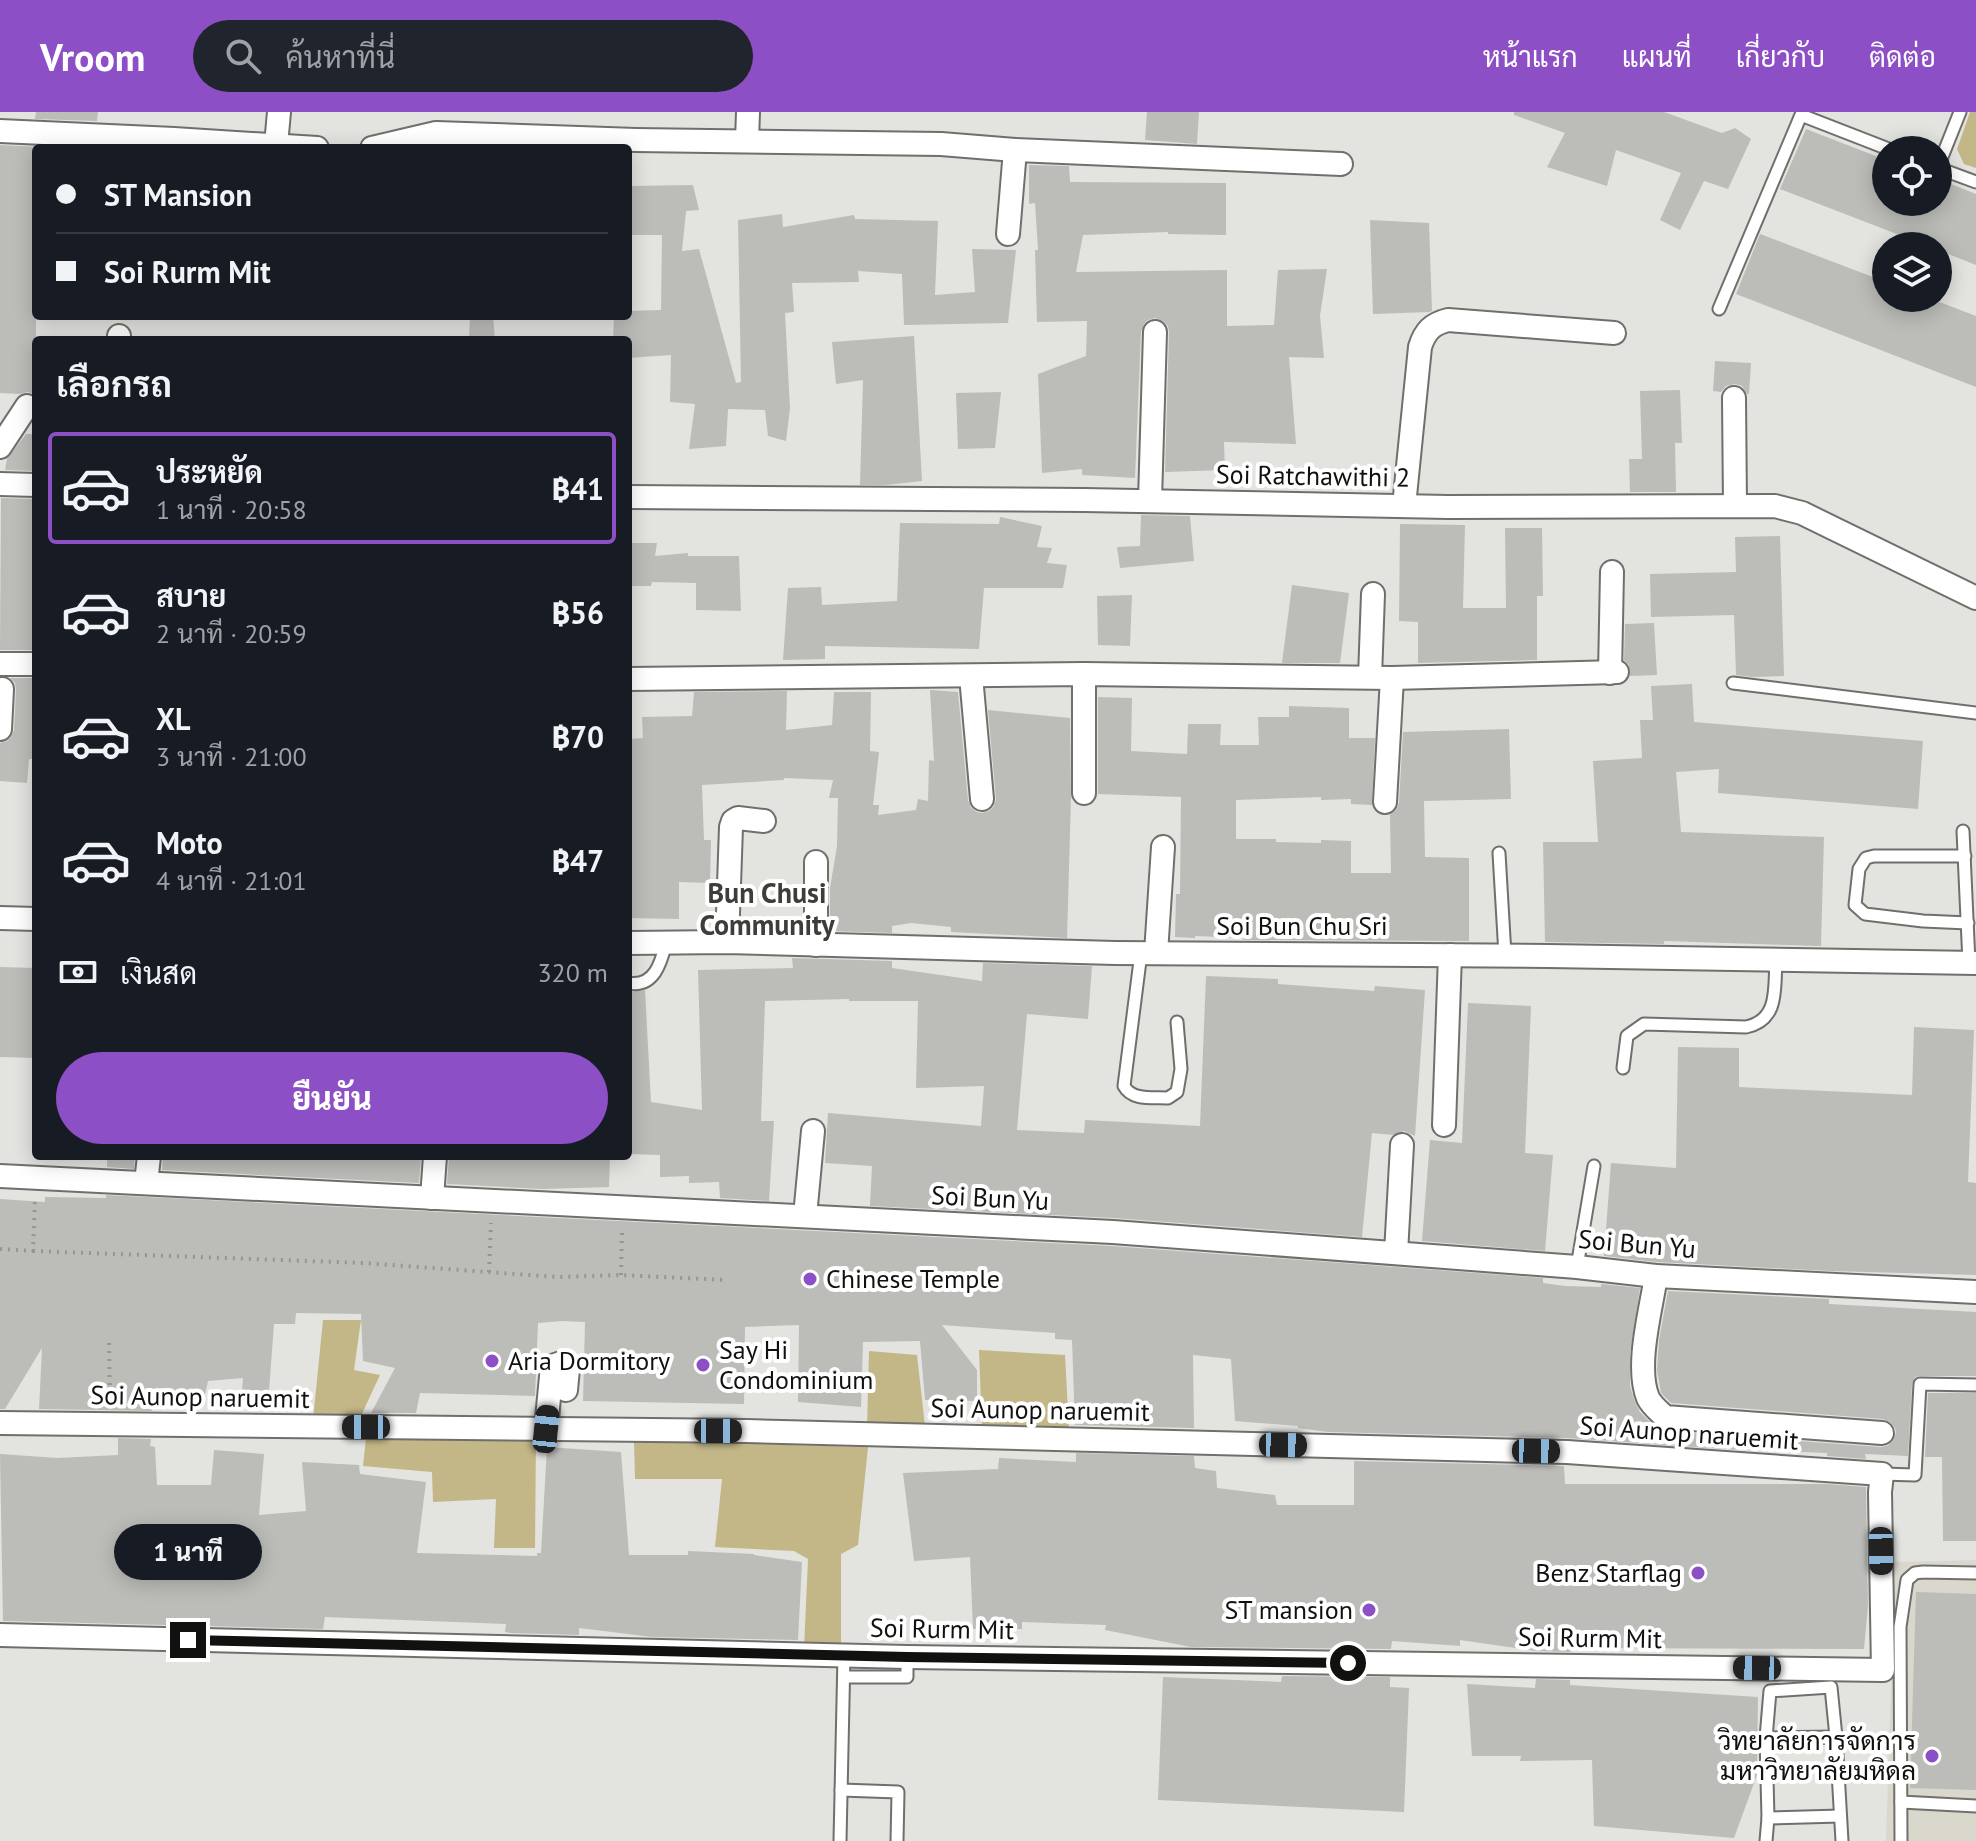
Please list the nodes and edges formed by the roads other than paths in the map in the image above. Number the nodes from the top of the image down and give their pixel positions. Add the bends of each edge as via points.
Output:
1 (279, 112) edge
2 (748, 112) edge
3 (1960, 112) edge
4 (1795, 114) edge
5 (436, 122) edge
6 (0, 131) edge
7 (1951, 136) edge
8 (61, 141) edge
9 (747, 141) junction
10 (1872, 143) edge
11 (183, 144) edge
12 (276, 144) edge
13 (382, 144) edge
14 (1015, 150) junction
15 (1341, 164) dead end
16 (1952, 173) edge
17 (1976, 182) edge
18 (1008, 234) dead end
19 (1719, 309) dead end
20 (1155, 332) dead end
21 (1614, 333) dead end
22 (1734, 398) dead end
23 (27, 406) dead end
24 (0, 447) edge
25 (0, 484) edge
26 (32, 485) edge
27 (632, 497) edge
28 (1150, 500) junction
29 (1735, 505) junction
30 (1404, 506) junction
31 (1612, 572) dead end
32 (1373, 594) dead end
33 (1976, 598) edge
34 (0, 664) edge
35 (32, 664) edge
36 (1084, 674) junction
37 (971, 676) junction
38 (1381, 677) junction
39 (632, 679) edge
40 (1733, 683) dead end
41 (2, 689) dead end
42 (1976, 713) edge
43 (0, 729) edge
44 (1084, 793) dead end
45 (982, 799) dead end
46 (1385, 802) dead end
47 (764, 821) dead end
48 (1963, 831) dead end
49 (1163, 847) dead end
50 (1499, 853) dead end
51 (1965, 856) junction
52 (816, 862) dead end
53 (0, 918) edge
54 (32, 919) edge
55 (1968, 923) junction
56 (727, 942) junction
57 (632, 943) edge
58 (666, 943) junction
59 (816, 945) junction
60 (1149, 953) junction
61 (1450, 955) junction
62 (1505, 955) junction
63 (1776, 959) junction
64 (1972, 963) edge
65 (632, 984) edge
66 (1177, 1022) dead end
67 (1623, 1068) dead end
68 (1444, 1125) dead end
69 (813, 1131) dead end
70 (1402, 1145) dead end
71 (149, 1160) edge
72 (435, 1160) edge
73 (1594, 1166) dead end
74 (0, 1176) edge
75 (146, 1183) junction
76 (432, 1198) junction
77 (805, 1216) junction
78 (1396, 1253) junction
79 (1577, 1267) junction
80 (1656, 1276) junction
81 (1976, 1292) edge
82 (1976, 1385) edge
83 (566, 1390) dead end
84 (0, 1423) edge
85 (546, 1429) junction
86 (1882, 1433) dead end
87 (1882, 1474) junction
88 (1976, 1573) edge
89 (0, 1635) edge
90 (844, 1666) junction
91 (1892, 1670) junction
92 (1836, 1737) junction
93 (1766, 1738) junction
94 (841, 1790) junction
95 (1901, 1802) junction
96 (1976, 1806) edge
97 (1840, 1816) junction
98 (1768, 1818) junction
99 (840, 1841) edge
100 (897, 1841) edge
101 (1766, 1841) edge
102 (1842, 1841) edge
103 (1901, 1841) edge

1 - 12 street
2 - 9 street
3 - 7 lane
4 - 10 lane
4 - 19 lane
5 - 9 street via 636,140
5 - 13 street
6 - 8 street
8 - 11 street
9 - 14 street
14 - 15 street
14 - 18 street
16 - 17 lane
20 - 28 street
21 - 30 street via 1448,320 1434,324 1420,347
22 - 29 street
23 - 24 street
25 - 26 street
27 - 28 street, Soi Ratchawithi 2
28 - 30 street, Soi Ratchawithi 2
29 - 30 street, Soi Ratchawithi 2
29 - 33 street, Soi Ratchawithi 2 via 1802,513
31 - 38 street via 1614,672
32 - 38 street
34 - 35 street
36 - 37 street
36 - 38 street
36 - 44 street
37 - 39 street
37 - 45 street
38 - 46 street
40 - 42 lane
41 - 43 street
47 - 56 street via 738,818 731,827
48 - 51 lane
49 - 60 street
50 - 62 lane
51 - 55 lane
51 - 55 lane via 1866,858 1859,869 1855,905 1865,914
52 - 59 street
53 - 54 street
55 - 64 lane
56 - 58 street, Soi Bun Chu Sri
56 - 59 street, Soi Bun Chu Sri
57 - 58 street, Soi Bun Chu Sri
58 - 65 lane via 660,968
59 - 60 street, Soi Bun Chu Sri
60 - 61 street, Soi Bun Chu Sri
60 - 66 lane via 1124,1086 1132,1096 1168,1098 1177,1092
61 - 62 street, Soi Bun Chu Sri
61 - 68 street
62 - 63 street, Soi Bun Chu Sri
63 - 64 street, Soi Bun Chu Sri
63 - 67 lane via 1773,1007 1757,1025 1644,1024 1627,1036
69 - 77 street
70 - 78 street
71 - 75 street
72 - 76 street
73 - 79 lane
74 - 75 street, Soi Bun Yu
75 - 76 street, Soi Bun Yu
76 - 77 street, Soi Bun Yu
77 - 78 street, Soi Bun Yu
78 - 79 street, Soi Bun Yu
79 - 80 street, Soi Bun Yu
80 - 81 street, Soi Bun Yu
80 - 86 street via 1642,1366 1649,1400 1665,1417
82 - 87 lane via 1920,1384 1915,1475
83 - 85 street via 568,1369 561,1363 552,1366
84 - 85 street, Soi Aunop naruemit
85 - 87 street, Soi Aunop naruemit via 1567,1452
87 - 91 street
88 - 91 lane via 1923,1572 1907,1580
89 - 90 street, Soi Rurm Mit
90 - 91 street, Soi Rurm Mit via 907,1657
90 - 94 lane
91 - 95 lane
92 - 93 lane
92 - 93 lane via 1831,1687 1770,1691
92 - 97 lane
93 - 98 lane
94 - 99 lane
94 - 100 lane via 902,1792
95 - 96 lane
95 - 103 lane
97 - 98 lane
97 - 102 lane
98 - 101 lane

